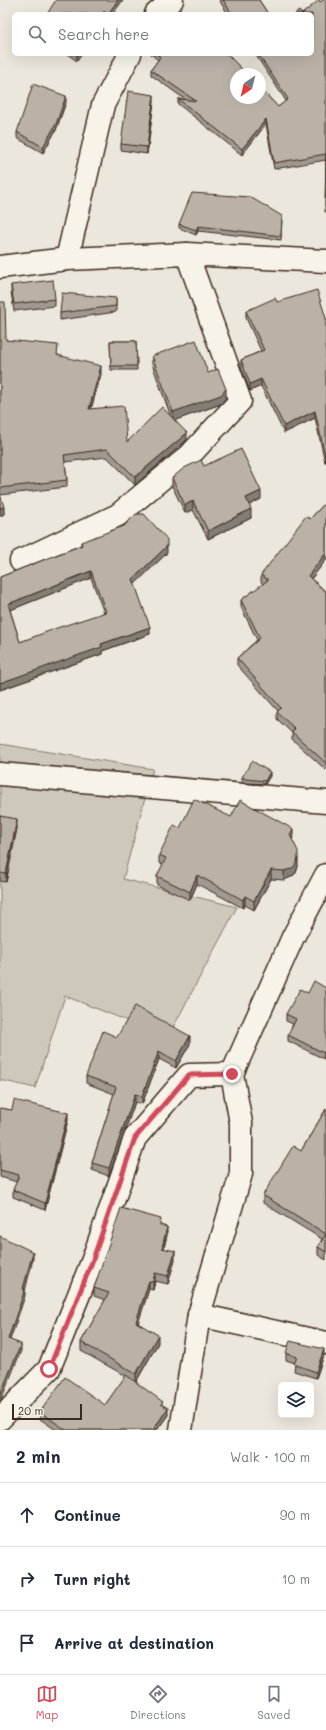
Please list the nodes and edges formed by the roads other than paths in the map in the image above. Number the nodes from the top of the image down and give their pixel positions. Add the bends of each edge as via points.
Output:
1 (172, 0) edge
2 (158, 12) edge
3 (129, 56) edge
4 (187, 254) junction
5 (67, 259) junction
6 (326, 261) edge
7 (0, 267) edge
8 (22, 561) dead end
9 (0, 774) edge
10 (326, 802) edge
11 (326, 875) edge
12 (232, 1074) junction
13 (199, 1316) junction
14 (326, 1343) edge
15 (0, 1420) edge
16 (181, 1430) edge

1 - 2 street
3 - 5 street via 103,105
4 - 5 street
4 - 6 street
4 - 8 street via 240,402 189,456 118,515
5 - 7 street
9 - 10 street
11 - 12 street via 293,937
12 - 13 street via 241,1123 241,1174
12 - 15 street via 189,1075 135,1138 92,1262 49,1369
13 - 14 street
13 - 16 street

